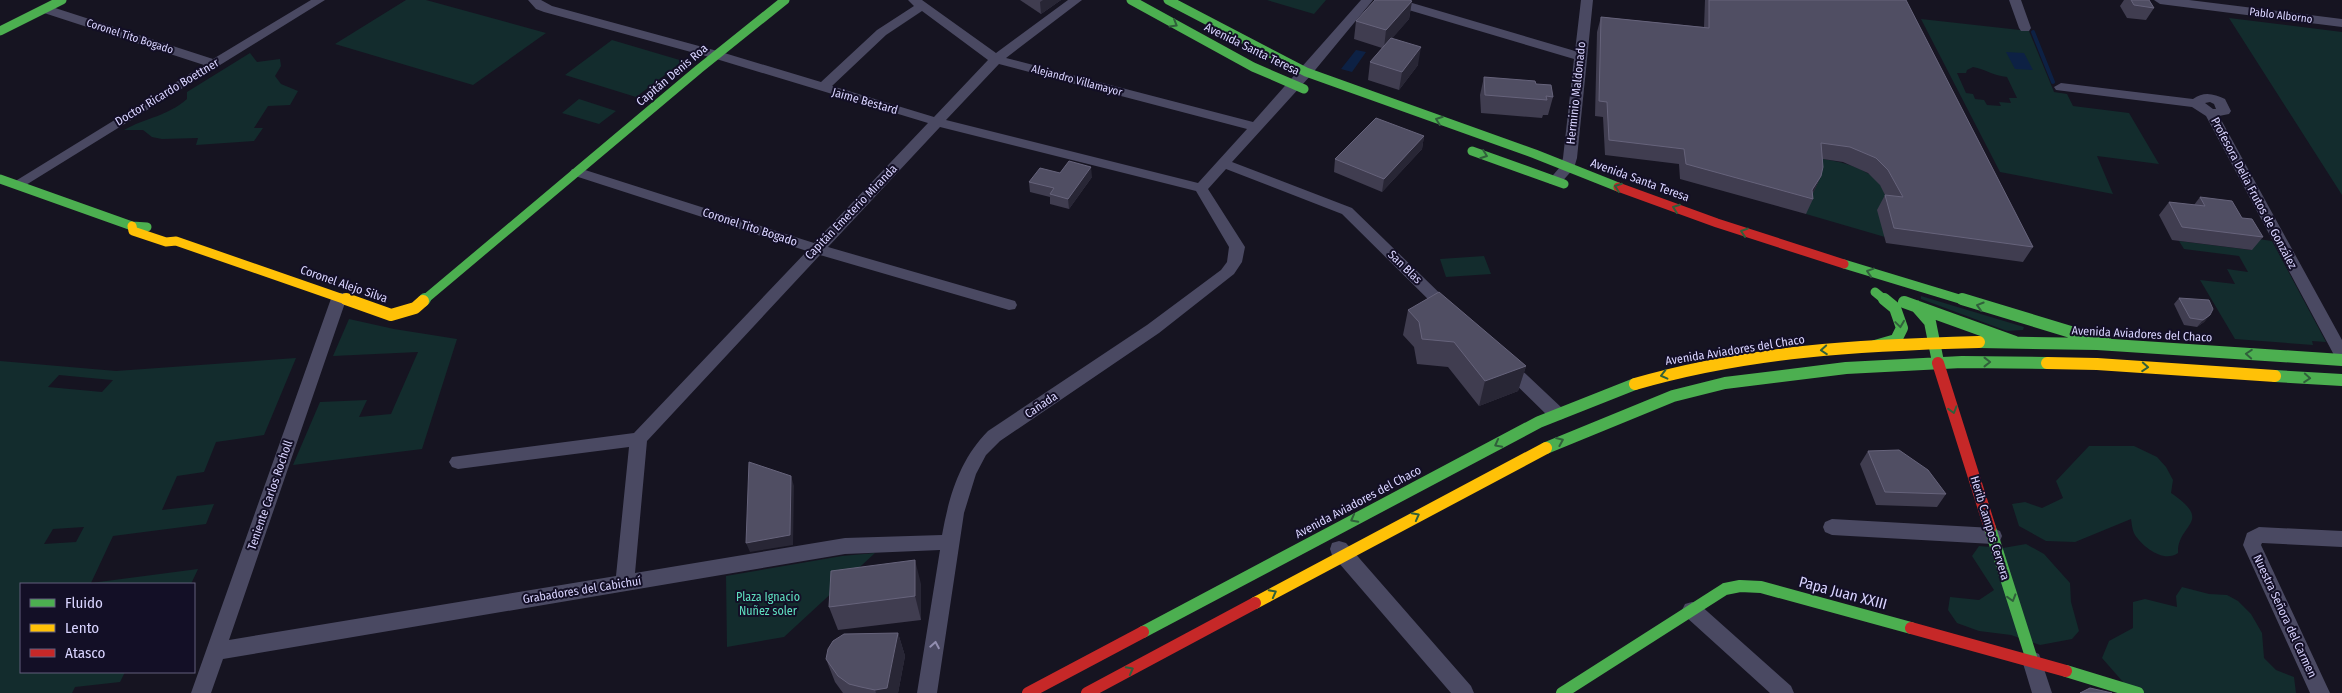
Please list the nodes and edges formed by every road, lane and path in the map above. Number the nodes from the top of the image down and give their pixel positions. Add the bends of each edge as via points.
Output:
1 (62, 0) edge
2 (319, 0) edge
3 (534, 0) edge
4 (785, 0) edge
5 (1076, 0) edge
6 (1131, 0) edge
7 (1168, 0) edge
8 (1367, 0) edge
9 (1389, 0) edge
10 (1587, 0) edge
11 (2015, 0) edge
12 (2160, 0) edge
13 (918, 3) edge
14 (2225, 4) edge
15 (45, 9) junction
16 (2342, 23) edge
17 (2025, 28) dead end
18 (0, 31) edge
19 (717, 55) junction
20 (1580, 56) junction
21 (996, 59) junction
22 (214, 64) junction
23 (1306, 72) junction
24 (1292, 85) junction
25 (2061, 86) dead end
26 (823, 88) junction
27 (1312, 92) dead end
28 (938, 122) junction
29 (1256, 127) junction
30 (1458, 146) dead end
31 (1225, 164) junction
32 (1567, 168) junction
33 (578, 172) junction
34 (0, 179) edge
35 (1555, 181) junction
36 (16, 184) junction
37 (1573, 187) dead end
38 (1201, 188) junction
39 (816, 249) junction
40 (1861, 287) dead end
41 (1875, 292) junction
42 (339, 297) junction
43 (1009, 305) dead end
44 (1916, 306) junction
45 (1460, 321) edge
46 (2015, 342) junction
47 (1935, 344) junction
48 (2118, 346) junction
49 (1873, 347) junction
50 (1495, 355) edge
51 (2342, 355) edge
52 (2298, 358) junction
53 (2342, 360) edge
54 (1938, 363) junction
55 (2097, 364) junction
56 (2341, 382) edge
57 (1556, 414) junction
58 (639, 439) junction
59 (458, 462) dead end
60 (1832, 527) dead end
61 (1325, 534) junction
62 (1993, 536) junction
63 (2342, 539) edge
64 (950, 542) junction
65 (1344, 554) junction
66 (625, 582) junction
67 (1692, 610) junction
68 (215, 651) junction
69 (2032, 660) junction
70 (201, 693) edge
71 (927, 693) edge
72 (1028, 693) edge
73 (1087, 693) edge
74 (1464, 693) edge
75 (1562, 693) edge
76 (1784, 693) edge
77 (2042, 693) edge
78 (2138, 693) edge
79 (2320, 693) edge

1 - 15 main road
2 - 22 street, Doctor Ricardo Boettner
3 - 19 street, Jaime Bestard via 540,6
4 - 19 main road, Capitán Denis Roa
5 - 21 street, Capitán Emeterio Miranda
6 -> 24 main road, Avenida Santa Teresa
7 - 23 main road, Avenida Santa Teresa
8 - 23 street
9 - 20 street
10 - 20 street, Herminio Maldonado
11 - 17 street
12 - 14 street, Pablo Alborno
13 - 21 street, Alejandro Villamayor
13 - 26 street via 882,31
14 - 16 street, Pablo Alborno
15 - 18 main road
15 - 22 street, Coronel Tito Bogado
19 - 26 street, Jaime Bestard
19 - 33 main road, Capitán Denis Roa
20 - 32 street, Herminio Maldonado
21 - 28 street, Capitán Emeterio Miranda
21 - 29 street, Alejandro Villamayor
22 - 36 street, Doctor Ricardo Boettner
23 - 24 street
32 -> 23 main road, Avenida Santa Teresa
24 - 27 main road, Avenida Santa Teresa
24 - 29 street
25 - 51 street, Profesora Delia Frutos de González via 2196,103 2203,98 2220,102 2224,111 2211,114
26 - 28 street, Jaime Bestard
28 - 38 street, Jaime Bestard
28 - 39 street, Capitán Emeterio Miranda
29 - 31 street
30 -> 35 main road
31 - 38 street
31 - 45 street, San Blas via 1347,211
32 - 35 street
48 -> 32 main road, Avenida Santa Teresa via 1771,241
33 - 39 street, Coronel Tito Bogado
33 - 42 main road, Coronel Alejo Silva via 416,308 391,314
34 - 36 main road, Coronel Alejo Silva
35 - 37 main road
36 - 42 main road, Coronel Alejo Silva via 132,226 143,225 176,236 176,241
38 - 64 street, Cañada via 1237,247 1234,265 1153,329 994,436 980,450 967,474
39 - 43 street, Coronel Tito Bogado
39 - 58 street, Capitán Emeterio Miranda
40 - 41 main road
41 - 44 main road
41 -> 49 main road via 1895,308 1902,328 1897,339 1890,344
42 - 68 street, Teniente Carlos Rocholl
44 - 46 main road
44 - 47 main road, Herib Campos Cervera via 1930,322
46 - 47 main road, Avenida Aviadores del Chaco
46 - 48 main road, Avenida Aviadores del Chaco
46 - 55 main road
47 - 49 main road, Avenida Aviadores del Chaco
47 - 54 main road, Herib Campos Cervera
52 -> 48 main road, Avenida Aviadores del Chaco
49 -> 57 main road, Avenida Aviadores del Chaco via 1776,355 1663,375 1620,388
50 - 57 street
52 - 53 main road, Avenida Aviadores del Chaco
52 - 56 main road
54 -> 55 main road
54 -> 62 main road, Herib Campos Cervera
65 -> 54 main road via 1543,449 1673,396 1782,374
55 -> 56 main road
57 -> 61 main road, Avenida Aviadores del Chaco
58 - 59 street
58 - 66 street
60 - 62 street
61 - 65 street
61 - 72 main road, Avenida Aviadores del Chaco
62 -> 69 main road, Herib Campos Cervera
63 - 79 street, Nuestra Señora del Carmen via 2259,535 2252,545
64 - 66 street, Grabadores del Cabichuí via 845,546
71 -> 64 street, Cañada
73 -> 65 main road
65 - 74 street
66 - 68 street, Grabadores del Cabichuí
67 - 69 main road, Papa Juan XXIII via 1725,589 1738,585 1757,586
67 - 75 main road, Papa Juan XXIII
67 - 76 street
68 - 70 street, Teniente Carlos Rocholl
69 - 77 street, Herib Campos Cervera
69 - 78 main road, Papa Juan XXIII

